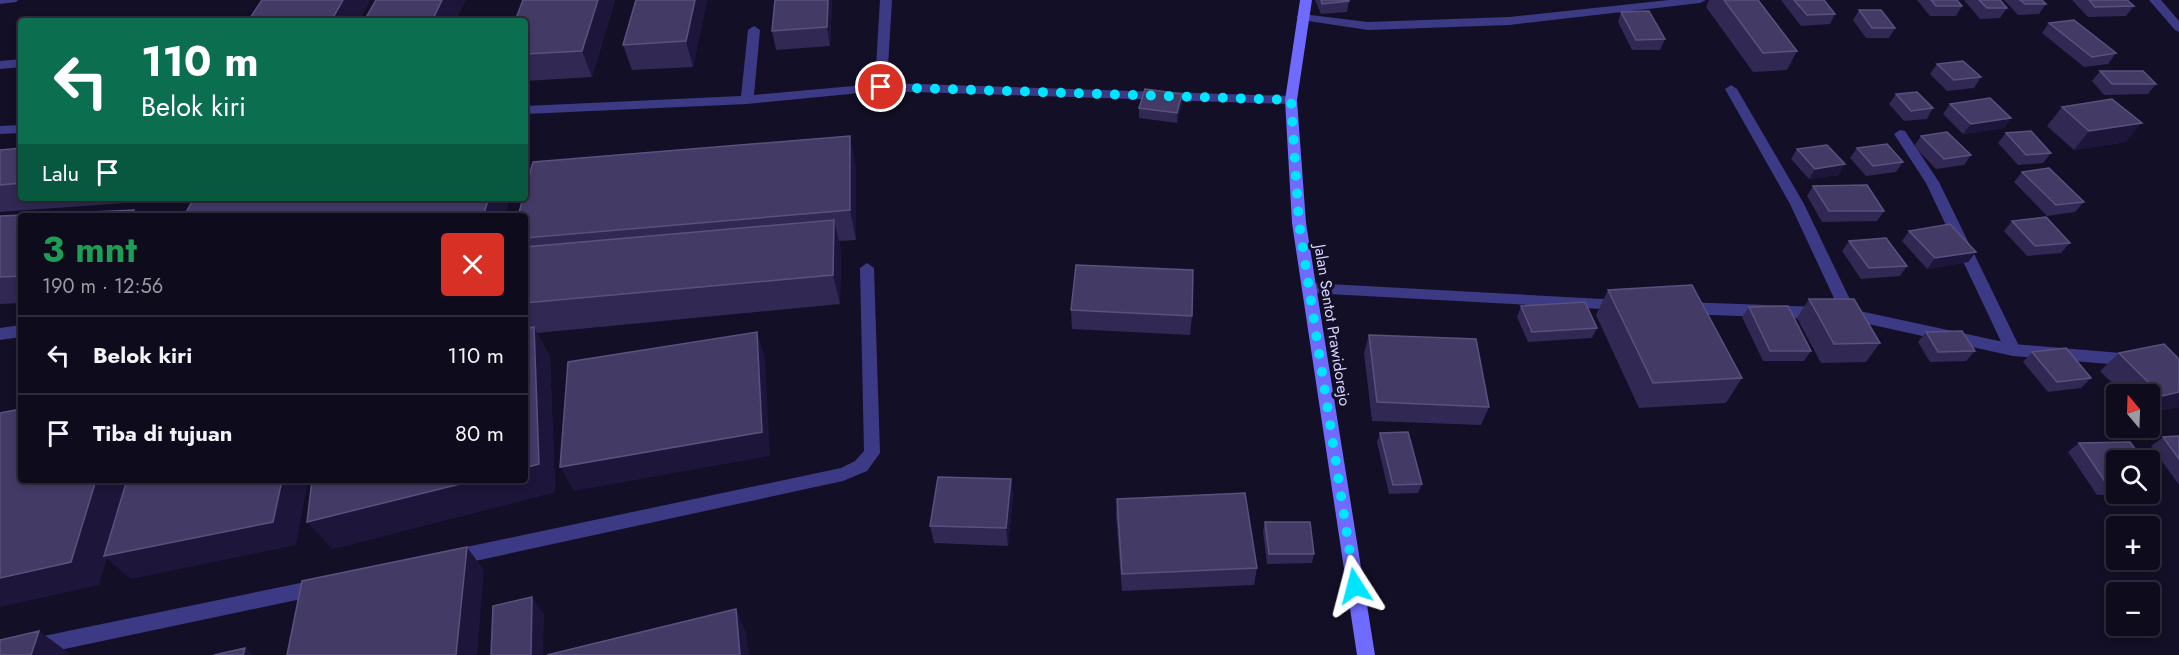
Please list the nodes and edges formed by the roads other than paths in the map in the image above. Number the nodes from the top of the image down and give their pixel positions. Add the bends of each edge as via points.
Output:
1 (12, 0) edge
2 (886, 0) edge
3 (1306, 0) edge
4 (1700, 0) edge
5 (2155, 0) edge
6 (0, 1) edge
7 (1302, 17) junction
8 (2179, 28) edge
9 (754, 30) dead end
10 (18, 63) edge
11 (0, 65) edge
12 (881, 87) junction
13 (1731, 89) dead end
14 (747, 100) junction
15 (1291, 100) junction
16 (528, 110) edge
17 (18, 129) edge
18 (0, 130) edge
19 (1900, 134) dead end
20 (867, 268) dead end
21 (1310, 288) junction
22 (1634, 306) edge
23 (1670, 307) edge
24 (1849, 314) junction
25 (18, 332) edge
26 (0, 334) edge
27 (2013, 350) junction
28 (2145, 361) edge
29 (434, 562) edge
30 (341, 583) edge
31 (0, 654) edge
32 (1366, 655) edge

1 - 6 street
2 - 12 street
3 - 7 main road, Jalan Sentot Prawidorejo
4 - 7 street via 1509,21 1368,26
5 - 8 street
7 - 15 main road, Jalan Sentot Prawidorejo
9 - 14 street
10 - 11 street
12 - 14 street
12 - 15 street
13 - 24 street via 1797,204
14 - 16 street
15 - 21 main road, Jalan Sentot Prawidorejo via 1299,223
17 - 18 street
19 - 27 street via 1932,182
20 - 29 street via 872,453 861,466 843,474
21 - 22 street
21 - 32 main road, Jalan Sentot Prawidorejo
23 - 24 street
24 - 27 street
25 - 26 street
27 - 28 street
30 - 31 street

